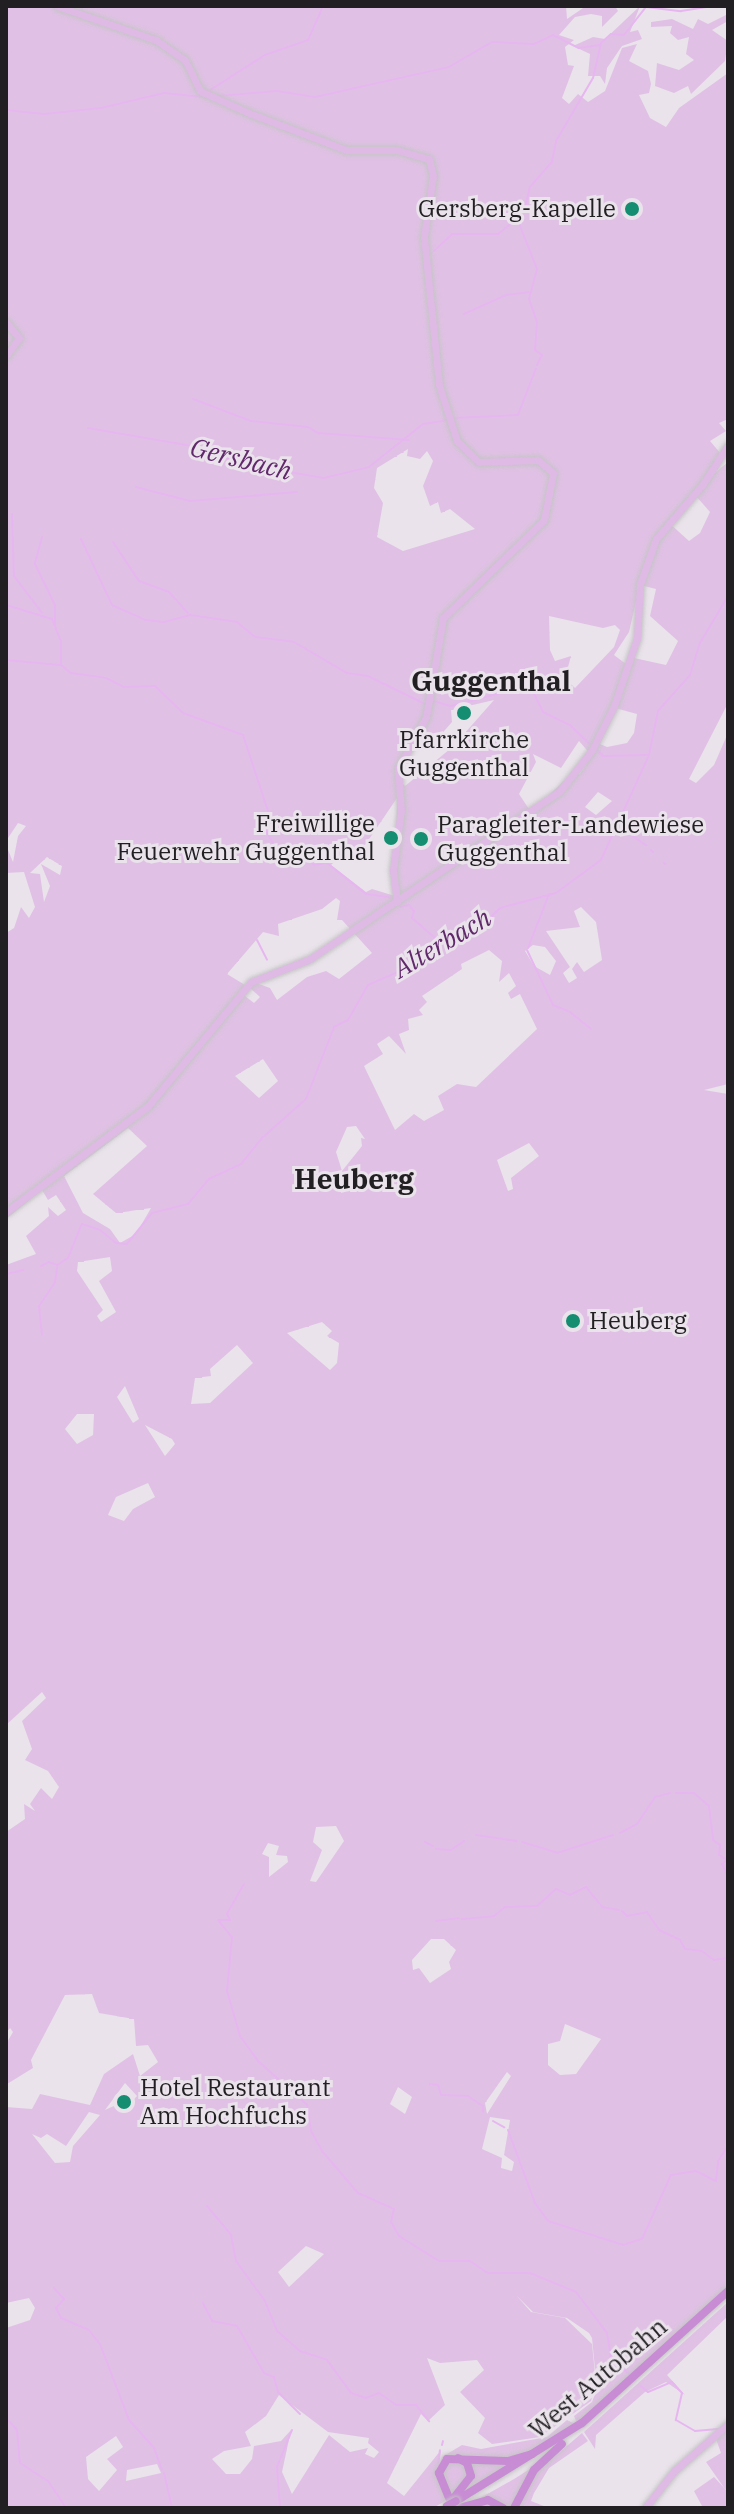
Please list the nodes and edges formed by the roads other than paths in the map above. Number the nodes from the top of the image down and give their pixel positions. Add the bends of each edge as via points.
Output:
1 (57, 6) edge
2 (9, 325) edge
3 (10, 349) edge
4 (6, 356) edge
5 (728, 445) edge
6 (398, 884) junction
7 (416, 890) junction
8 (397, 902) junction
9 (6, 1212) edge
10 (728, 2291) edge
11 (728, 2298) edge
12 (728, 2424) edge
13 (584, 2425) junction
14 (558, 2444) junction
15 (451, 2504) edge
16 (503, 2508) edge
17 (514, 2508) edge
18 (645, 2508) edge

1 - 6 main road via 167,47 187,62 198,89 346,150 397,150 431,162 424,237 439,390 461,448 489,464 536,460 551,469 550,508 535,530 443,618 427,713 397,776 401,810 393,870
2 - 3 main road via 19,338
3 - 4 main road
5 - 7 main road via 656,539 640,584 637,638 614,706 592,750 554,796 553,807 542,807 499,835 489,832 488,843
6 - 7 main road
6 - 8 main road
7 - 8 main road
8 - 9 main road via 310,959 249,983 148,1106
10 - 13 highway, West Autobahn
11 - 13 highway, West Autobahn
12 - 18 main road via 674,2471
13 - 14 highway, West Autobahn
14 - 15 highway, West Autobahn
14 - 15 highway via 508,2461 447,2459 439,2473
14 - 17 highway via 534,2470
15 - 15 highway via 442,2468 460,2458 471,2476
15 - 16 highway via 488,2500

